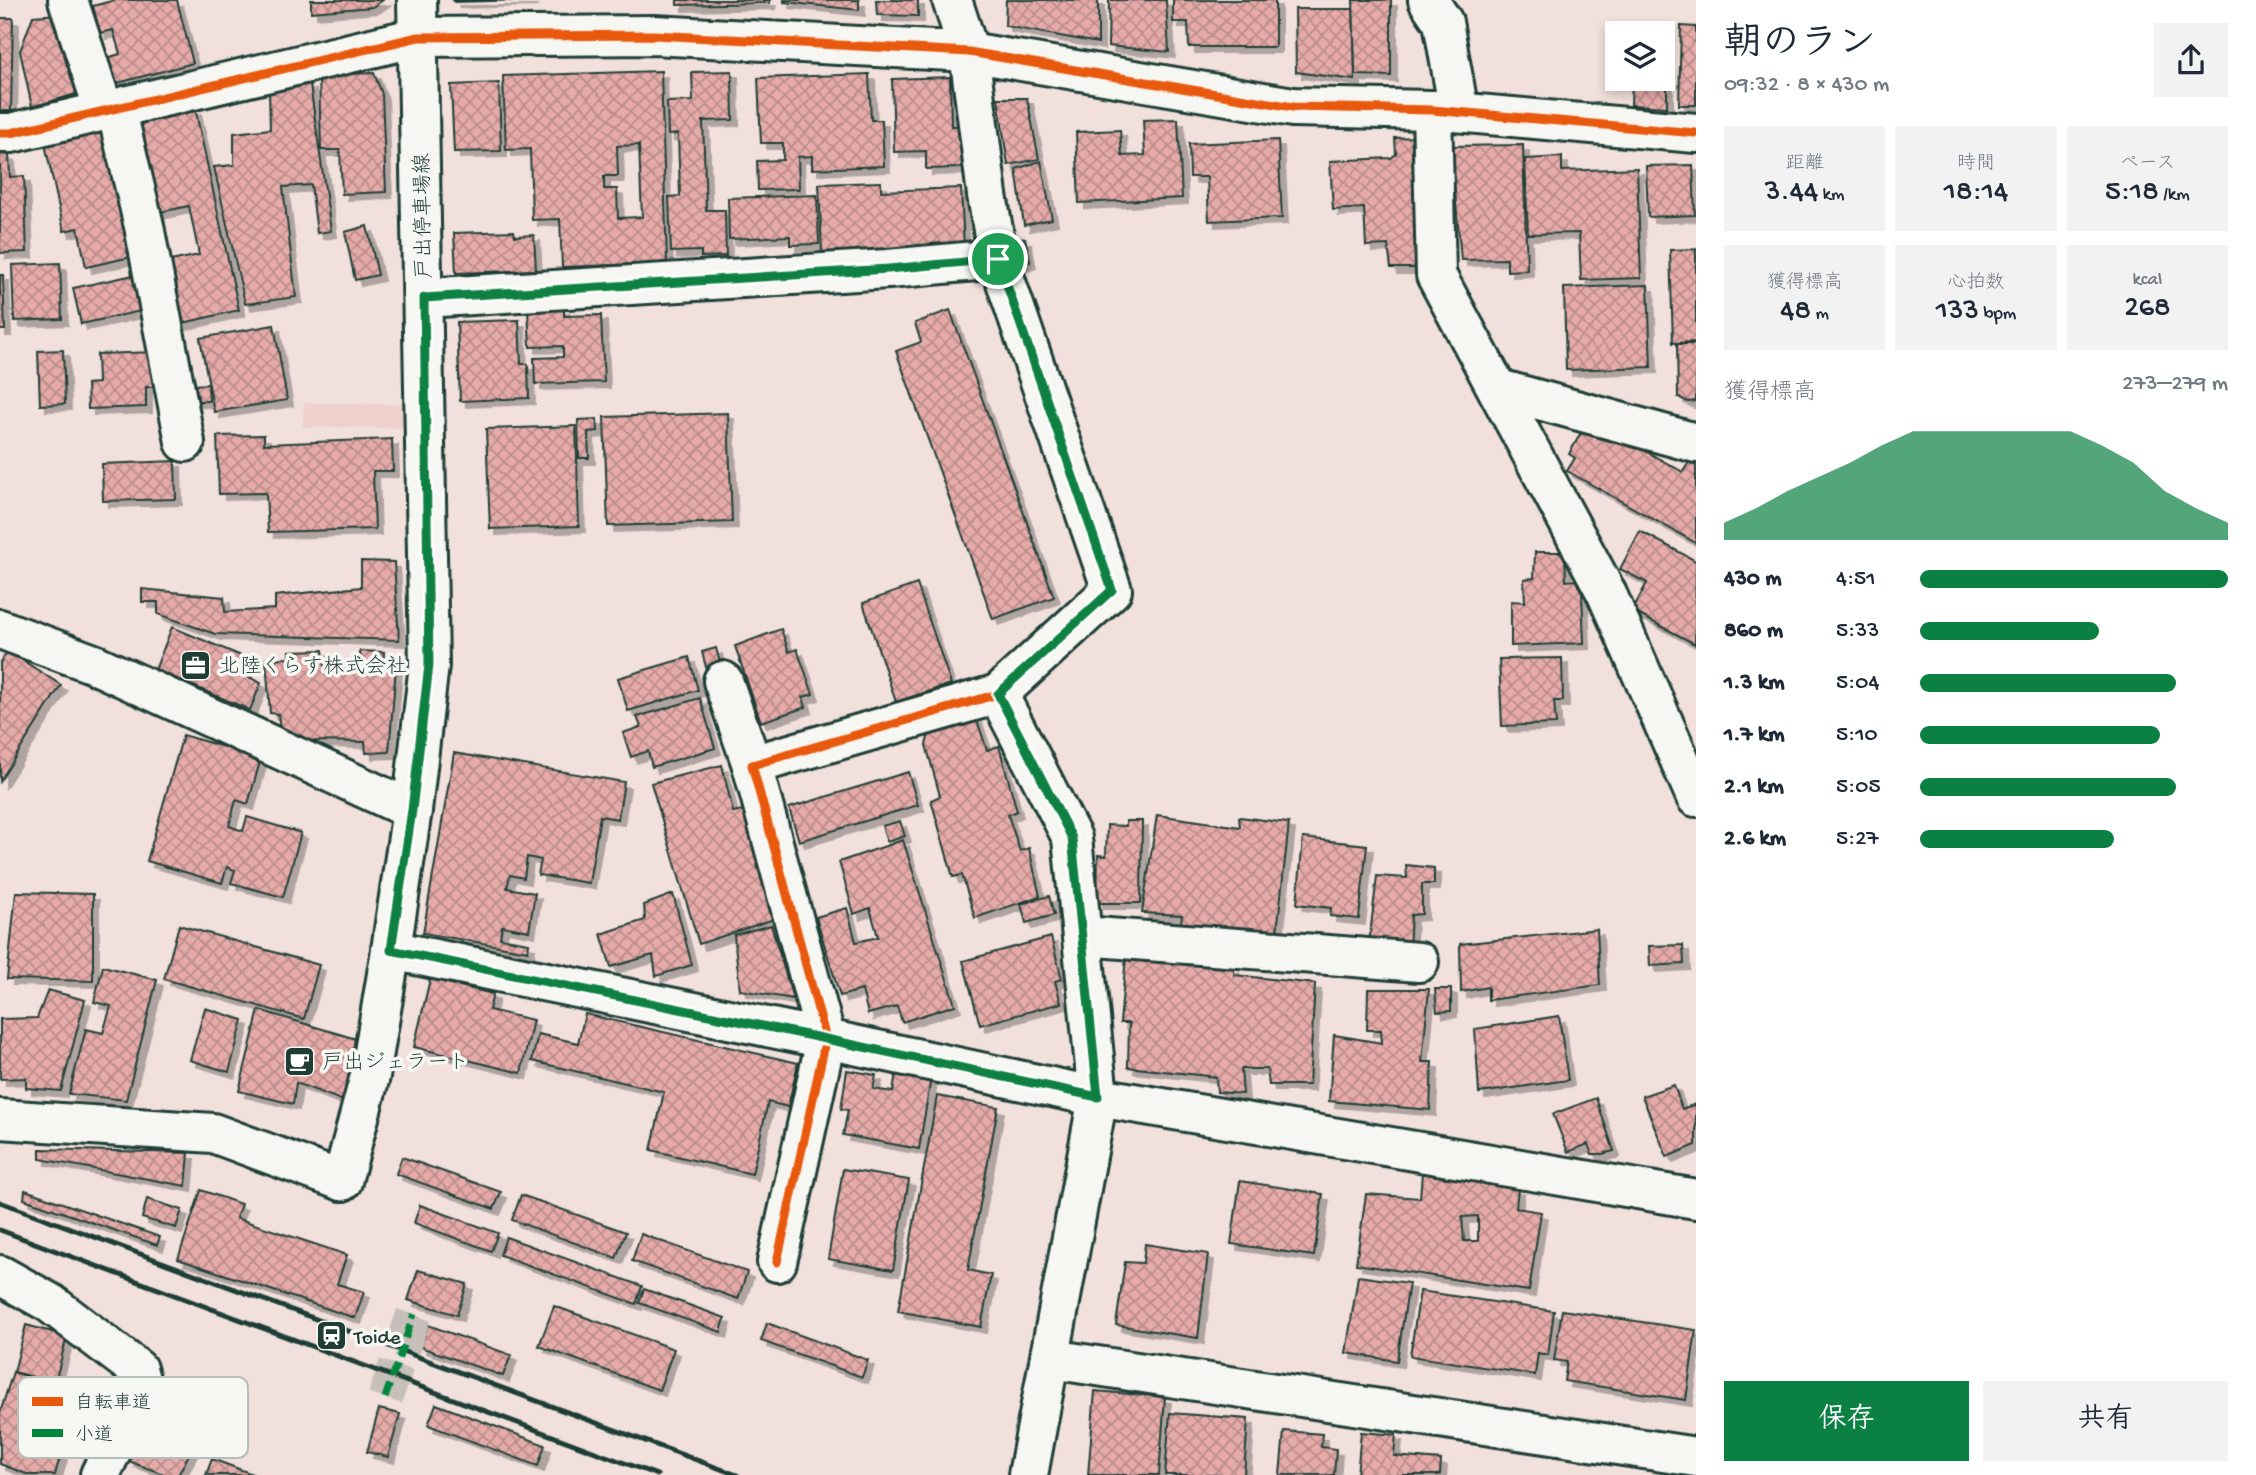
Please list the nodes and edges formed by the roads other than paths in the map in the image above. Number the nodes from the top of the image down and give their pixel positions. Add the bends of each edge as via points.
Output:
1 (68, 0) edge
2 (952, 0) edge
3 (1428, 0) edge
4 (418, 18) edge
5 (968, 52) junction
6 (110, 110) junction
7 (1445, 111) junction
8 (0, 133) edge
9 (1696, 133) edge
10 (998, 259) junction
11 (424, 298) junction
12 (1499, 389) junction
13 (185, 442) dead end
14 (1696, 443) edge
15 (0, 629) edge
16 (723, 681) dead end
17 (998, 694) junction
18 (752, 765) junction
19 (1696, 797) edge
20 (412, 810) junction
21 (1083, 936) junction
22 (391, 950) junction
23 (1419, 962) dead end
24 (826, 1039) junction
25 (1098, 1097) junction
26 (0, 1119) edge
27 (1696, 1199) edge
28 (777, 1262) dead end
29 (0, 1275) edge
30 (1051, 1359) junction
31 (139, 1377) edge
32 (1696, 1457) edge
33 (108, 1458) edge
34 (100, 1475) edge
35 (1028, 1475) edge

1 - 6 street
2 - 5 street
3 - 7 street via 1443,22
4 - 5 street
4 - 6 street
4 - 11 street, 戸出停車場線
5 - 7 street via 1293,107
5 - 10 street
6 - 8 street
6 - 13 street via 144,226
7 - 9 street
7 - 12 street via 1436,275
10 - 11 street
10 - 17 street via 1112,590
11 - 20 street, 戸出停車場線 via 429,665
12 - 14 street
12 - 19 street via 1606,592
15 - 20 street via 94,664
16 - 18 street
17 - 18 street
17 - 21 street via 1072,838
18 - 24 street
20 - 22 street, 戸出停車場線
21 - 23 street
21 - 25 street
22 - 24 street
22 - 26 street, 戸出停車場線 via 370,1076 342,1181 213,1133
24 - 25 street
24 - 28 street
25 - 27 street
25 - 30 street
29 - 31 street via 50,1303 137,1369
30 - 32 street
30 - 35 street
33 - 34 street

